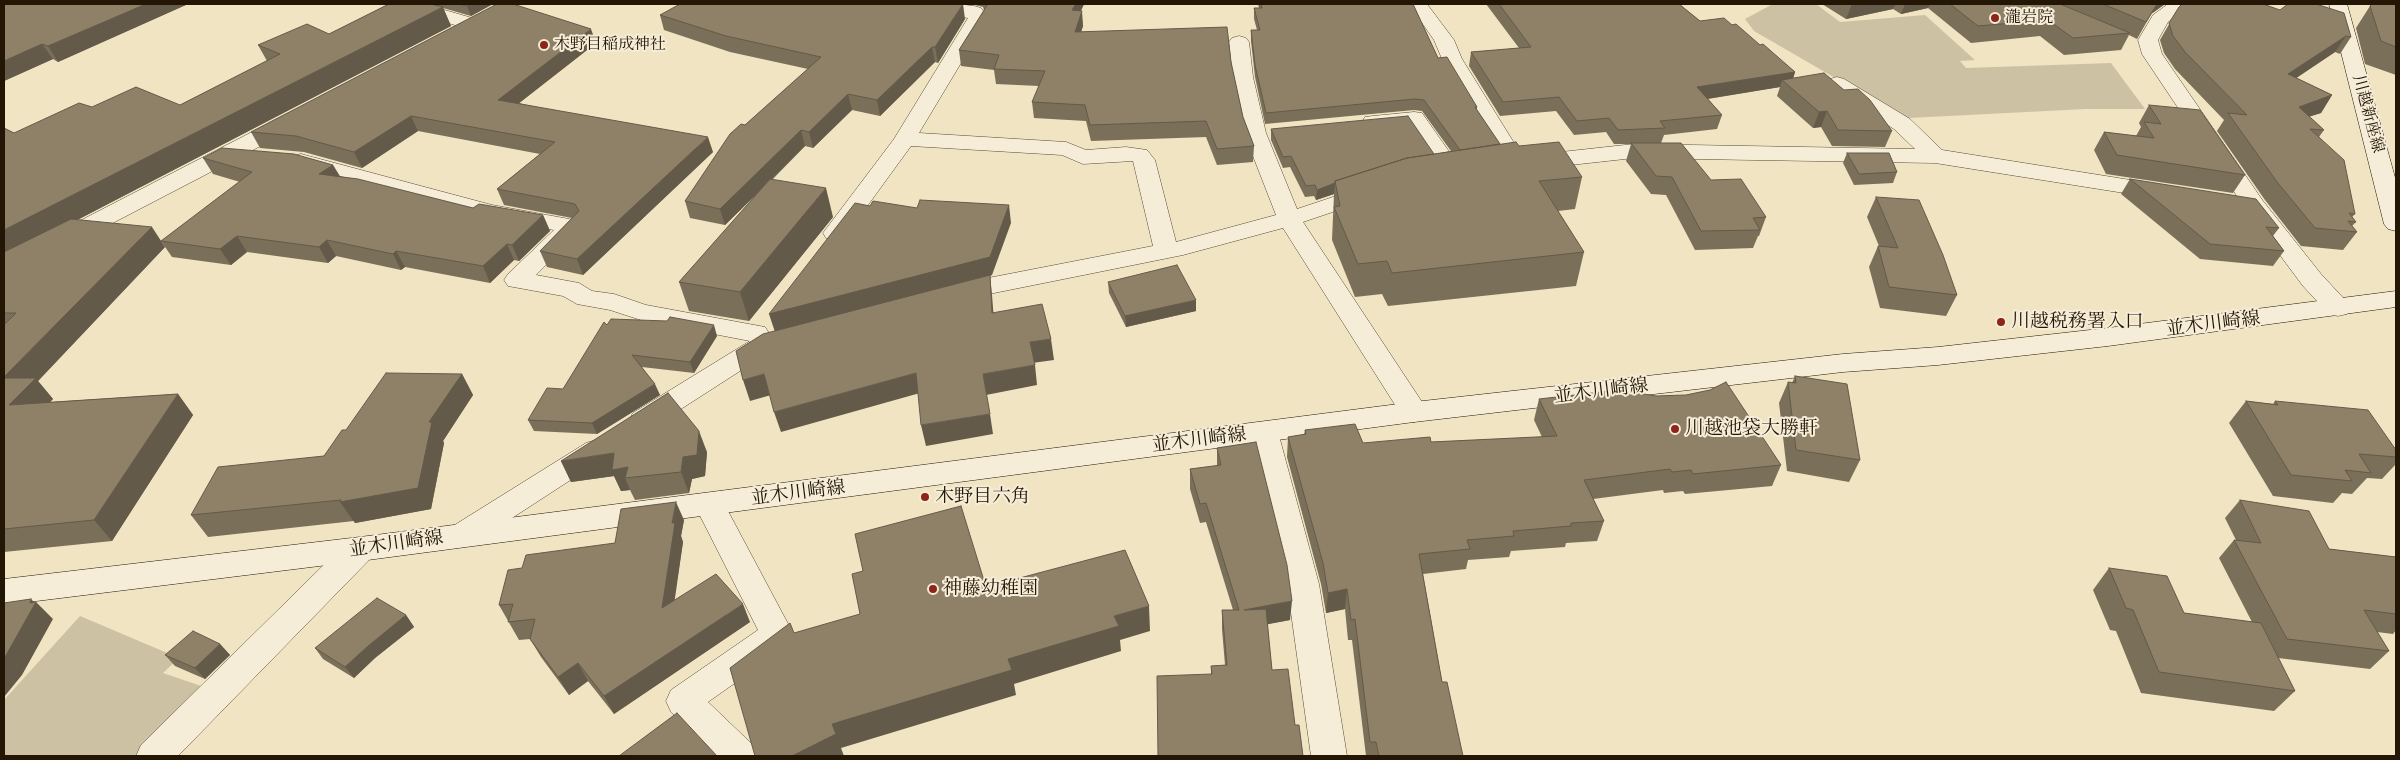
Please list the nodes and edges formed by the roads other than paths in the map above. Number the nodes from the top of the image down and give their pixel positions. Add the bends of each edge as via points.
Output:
1 (404, 4) edge
2 (1418, 4) edge
3 (2180, 4) edge
4 (2338, 4) edge
5 (922, 5) edge
6 (446, 38) edge
7 (1239, 42) dead end
8 (2127, 44) dead end
9 (2152, 54) junction
10 (1837, 83) edge
11 (306, 113) edge
12 (1354, 123) edge
13 (905, 139) junction
14 (227, 155) junction
15 (1935, 156) junction
16 (1516, 164) junction
17 (1454, 174) junction
18 (1426, 178) edge
19 (1389, 186) edge
20 (2181, 195) edge
21 (2229, 203) edge
22 (2255, 206) junction
23 (1289, 219) junction
24 (2396, 224) edge
25 (823, 248) edge
26 (1166, 252) junction
27 (9, 263) edge
28 (2396, 299) edge
29 (936, 300) edge
30 (2338, 308) junction
31 (761, 333) junction
32 (796, 337) edge
33 (1414, 412) junction
34 (1264, 432) junction
35 (709, 504) junction
36 (464, 534) junction
37 (360, 549) junction
38 (4, 592) edge
39 (154, 756) edge
40 (740, 756) edge
41 (1329, 756) edge

1 - 6 street via 480,20
2 - 16 street via 1444,40 1452,59
3 - 9 street via 2160,19 2148,40
4 - 24 street, 川越新座線
5 - 13 street via 974,12 978,18
7 - 23 street via 1243,77 1265,132
8 - 9 street
9 - 22 street
10 - 15 street via 1902,124
11 - 14 street
12 - 17 street via 1414,118
13 - 25 street
13 - 26 street via 1066,149 1083,157 1138,155 1144,160
14 - 27 street
14 - 31 street via 304,161 490,212 572,226 517,280 570,289 586,298 614,302 641,312
15 - 16 street via 1634,151
15 - 20 street
16 - 17 street
17 - 18 street
19 - 23 street
21 - 22 street
22 - 30 street
23 - 26 street
23 - 33 street
26 - 29 street via 992,285
28 - 30 street, 並木川崎線
30 - 33 street, 並木川崎線 via 2108,337 1843,363
31 - 32 street
31 - 36 street via 620,435
33 - 34 street, 並木川崎線
34 - 35 street, 並木川崎線
34 - 41 street via 1302,584
35 - 36 street, 並木川崎線
35 - 40 street via 777,635 684,701
36 - 37 street, 並木川崎線
37 - 38 street, 並木川崎線
37 - 39 street

